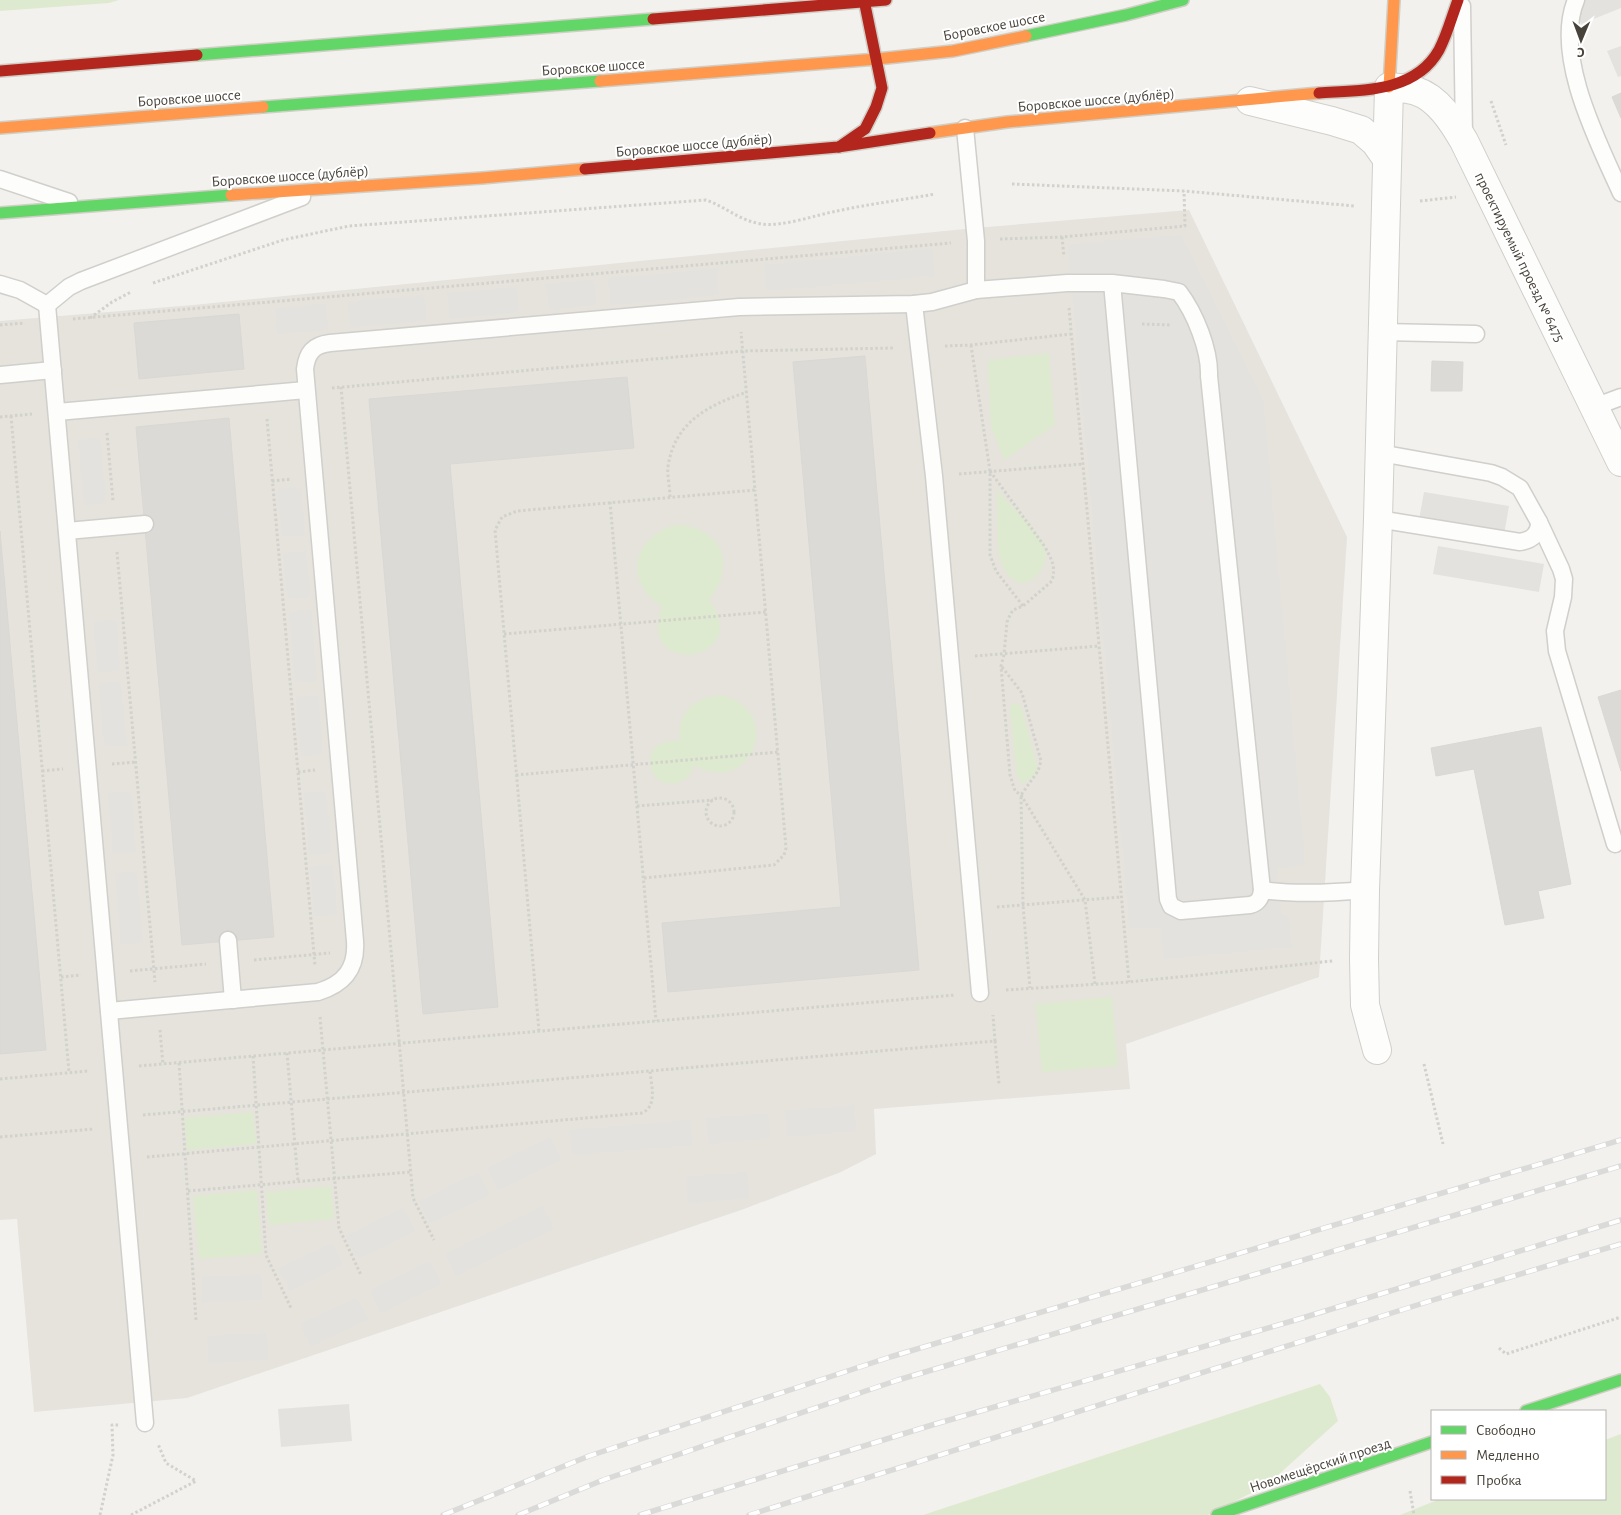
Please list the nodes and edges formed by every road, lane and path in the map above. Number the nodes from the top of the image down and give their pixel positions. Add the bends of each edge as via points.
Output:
1 (886, 0) edge
2 (1183, 0) edge
3 (1394, 0) edge
4 (1460, 0) edge
5 (1576, 0) edge
6 (865, 1) edge
7 (877, 60) junction
8 (0, 71) edge
9 (1388, 87) junction
10 (1248, 101) junction
11 (0, 128) edge
12 (965, 128) junction
13 (1464, 141) junction
14 (838, 147) junction
15 (1387, 159) junction
16 (0, 179) edge
17 (1012, 184) dead end
18 (326, 188) junction
19 (1184, 191) junction
20 (1621, 193) edge
21 (935, 194) dead end
22 (1457, 197) dead end
23 (1420, 201) dead end
24 (1355, 206) dead end
25 (82, 207) junction
26 (0, 213) edge
27 (1062, 237) junction
28 (1011, 238) dead end
29 (976, 241) junction
30 (1112, 283) junction
31 (0, 284) edge
32 (1067, 284) junction
33 (147, 286) dead end
34 (976, 290) junction
35 (134, 291) dead end
36 (914, 304) junction
37 (47, 305) junction
38 (739, 307) junction
39 (1116, 323) junction
40 (1197, 326) junction
41 (1383, 332) junction
42 (1071, 334) junction
43 (1476, 334) dead end
44 (971, 345) junction
45 (919, 347) junction
46 (743, 351) junction
47 (53, 370) junction
48 (0, 375) edge
49 (341, 387) junction
50 (306, 390) junction
51 (747, 392) junction
52 (264, 394) junction
53 (1621, 397) edge
54 (105, 408) junction
55 (1594, 408) junction
56 (56, 412) junction
57 (0, 416) edge
58 (11, 416) junction
59 (1380, 453) junction
60 (1621, 462) edge
61 (1083, 464) junction
62 (990, 471) junction
63 (934, 476) junction
64 (755, 490) junction
65 (670, 497) junction
66 (610, 502) junction
67 (1378, 518) junction
68 (1539, 522) junction
69 (145, 524) dead end
70 (115, 527) junction
71 (67, 531) junction
72 (1023, 606) junction
73 (766, 612) junction
74 (621, 624) junction
75 (504, 634) junction
76 (1099, 646) junction
77 (1004, 655) junction
78 (951, 658) junction
79 (1001, 666) junction
80 (778, 752) junction
81 (634, 765) junction
82 (516, 775) junction
83 (1021, 795) junction
84 (714, 800) junction
85 (637, 806) junction
86 (1615, 844) dead end
87 (644, 878) junction
88 (1262, 890) junction
89 (1365, 890) junction
90 (1121, 897) junction
91 (1085, 900) junction
92 (1023, 905) junction
93 (972, 908) junction
94 (228, 940) dead end
95 (1336, 960) dead end
96 (1129, 982) junction
97 (1095, 984) junction
98 (1030, 988) junction
99 (318, 992) junction
100 (985, 992) junction
101 (233, 1000) junction
102 (158, 1007) junction
103 (109, 1011) junction
104 (656, 1021) junction
105 (539, 1031) junction
106 (995, 1041) junction
107 (399, 1044) junction
108 (323, 1050) junction
109 (1377, 1050) dead end
110 (287, 1054) junction
111 (253, 1056) junction
112 (179, 1063) junction
113 (1424, 1064) dead end
114 (163, 1065) junction
115 (114, 1068) junction
116 (650, 1071) junction
117 (69, 1072) junction
118 (0, 1079) edge
119 (999, 1084) dead end
120 (404, 1093) junction
121 (327, 1099) junction
122 (291, 1103) junction
123 (256, 1105) junction
124 (182, 1112) junction
125 (119, 1122) junction
126 (407, 1134) junction
127 (0, 1137) edge
128 (331, 1141) junction
129 (295, 1144) junction
130 (1443, 1144) dead end
131 (258, 1147) junction
132 (185, 1154) junction
133 (122, 1159) junction
134 (410, 1172) junction
135 (334, 1178) junction
136 (298, 1181) junction
137 (261, 1184) junction
138 (188, 1191) junction
139 (434, 1240) dead end
140 (361, 1276) dead end
141 (291, 1308) dead end
142 (1621, 1317) edge
143 (196, 1320) dead end
144 (1498, 1348) dead end
145 (1621, 1380) edge
146 (1529, 1410) edge
147 (145, 1423) junction
148 (1431, 1442) edge
149 (1410, 1491) dead end
150 (100, 1515) edge
151 (131, 1515) edge
152 (1217, 1515) edge
153 (1414, 1515) edge

1 - 6 street
2 - 7 street, Боровское шоссе via 952,51
3 - 9 street
4 - 9 street, Боровское шоссе (дублёр) via 1439,50 1422,71
4 - 13 lane
5 - 20 lane via 1569,25 1568,46 1572,64 1591,128
6 - 7 street
6 - 8 street
7 - 11 street, Боровское шоссе
7 - 14 street via 882,88 876,107 864,130
9 - 10 street, Боровское шоссе (дублёр)
9 - 13 street, проектируемый проезд № 6475 via 1416,91 1434,101
9 - 15 street
10 - 12 street, Боровское шоссе (дублёр)
10 - 15 street via 1361,130
12 - 14 street, Боровское шоссе (дублёр)
12 - 29 lane
13 - 55 street, проектируемый проезд № 6475
14 - 18 street, Боровское шоссе (дублёр)
15 - 41 street
16 - 25 lane
17 - 19 path
18 - 25 street, Боровское шоссе (дублёр)
18 - 37 lane via 82,281
19 - 24 path
19 - 27 path via 1185,226
21 - 33 path via 763,224 741,219 706,200 349,226 282,240
22 - 23 path
25 - 26 street, Боровское шоссе (дублёр)
27 - 28 path
27 - 32 path
29 - 34 lane
29 - 35 path via 89,318
30 - 32 lane
30 - 39 lane
30 - 40 lane via 1179,292
31 - 37 lane via 20,290
32 - 34 lane
32 - 42 path
34 - 36 lane
36 - 38 lane
36 - 45 lane
37 - 47 lane
38 - 46 path
38 - 50 lane via 320,344 306,358
39 - 40 path
39 - 88 lane via 1168,899 1171,906 1181,911 1250,905 1259,900
40 - 88 lane via 1210,365
41 - 43 lane
41 - 59 street
42 - 44 path
42 - 61 path
44 - 45 path
44 - 62 path
45 - 46 path
45 - 63 lane
46 - 49 path
46 - 51 path
47 - 48 lane
47 - 56 lane
49 - 50 path
49 - 107 path
50 - 52 lane
50 - 99 lane via 356,951 352,967 344,978 332,988
51 - 64 path
51 - 65 path via 708,408 684,428 669,461
52 - 54 lane
52 - 99 path
53 - 55 lane
54 - 56 lane
54 - 70 path
55 - 60 street, проектируемый проезд № 6475
56 - 58 path
56 - 71 lane
57 - 58 path
58 - 117 path
59 - 67 street
59 - 68 lane via 1490,472 1502,477 1520,488
61 - 62 path
61 - 76 path
62 - 63 path
62 - 72 path via 990,555 996,571
62 - 72 path via 1053,560 1052,581
63 - 78 lane
64 - 65 path
64 - 73 path
65 - 66 path
66 - 74 path
66 - 75 path via 517,511 502,517 495,530
67 - 68 lane via 1520,542 1536,534
67 - 89 street
68 - 86 lane via 1564,579 1556,631 1557,651
69 - 70 lane
70 - 71 lane
70 - 102 path
71 - 103 lane
72 - 77 path via 1013,610 1008,618
73 - 74 path
73 - 80 path
74 - 75 path
74 - 81 path
75 - 82 path
76 - 77 path
76 - 90 path
77 - 78 path
77 - 79 path
78 - 93 lane
79 - 83 path via 1011,781 1015,791
79 - 83 path via 1022,693 1041,761
80 - 81 path
80 - 87 path via 786,841 780,860 764,867
81 - 82 path
81 - 85 path
82 - 105 path
83 - 91 path
83 - 92 path
84 - 84 path via 722,798 729,802 734,816 730,823 722,826 708,820 708,805
84 - 85 path
85 - 87 path
87 - 104 path
88 - 89 lane via 1279,893
89 - 109 street via 1365,1005
90 - 91 path
90 - 96 path
91 - 92 path
91 - 97 path
92 - 93 path
92 - 98 path
93 - 100 lane
94 - 101 lane
95 - 96 path
96 - 97 path
97 - 98 path
98 - 100 path
99 - 101 lane
99 - 108 path
100 - 104 path
100 - 106 path
101 - 102 lane
102 - 103 lane
102 - 114 path
103 - 115 lane
104 - 105 path
105 - 107 path
106 - 116 path
106 - 119 path
107 - 108 path
107 - 120 path
108 - 110 path
108 - 121 path
110 - 111 path
110 - 122 path
111 - 112 path
111 - 123 path
112 - 114 path
112 - 124 path
113 - 130 path
114 - 115 path
115 - 117 path
115 - 125 lane
116 - 120 path
116 - 126 path via 652,1106 642,1113
117 - 118 path
120 - 121 path
120 - 126 path
121 - 122 path
121 - 128 path
122 - 123 path
122 - 129 path
123 - 124 path
123 - 131 path
124 - 125 path
124 - 132 path
125 - 127 path
125 - 133 lane
126 - 128 path
126 - 134 path
128 - 129 path
128 - 135 path
129 - 131 path
129 - 136 path
131 - 132 path
131 - 137 path
132 - 133 path
132 - 138 path
133 - 147 lane
134 - 135 path
134 - 139 path via 413,1198
135 - 136 path
135 - 140 path via 339,1228
136 - 137 path
137 - 138 path
137 - 141 path via 266,1255
138 - 143 path
142 - 144 path via 1506,1354
145 - 146 street
147 - 150 path via 112,1426 113,1455
147 - 151 path via 155,1422 166,1463 196,1481
148 - 152 street, Новомещёрский проезд
149 - 153 path

